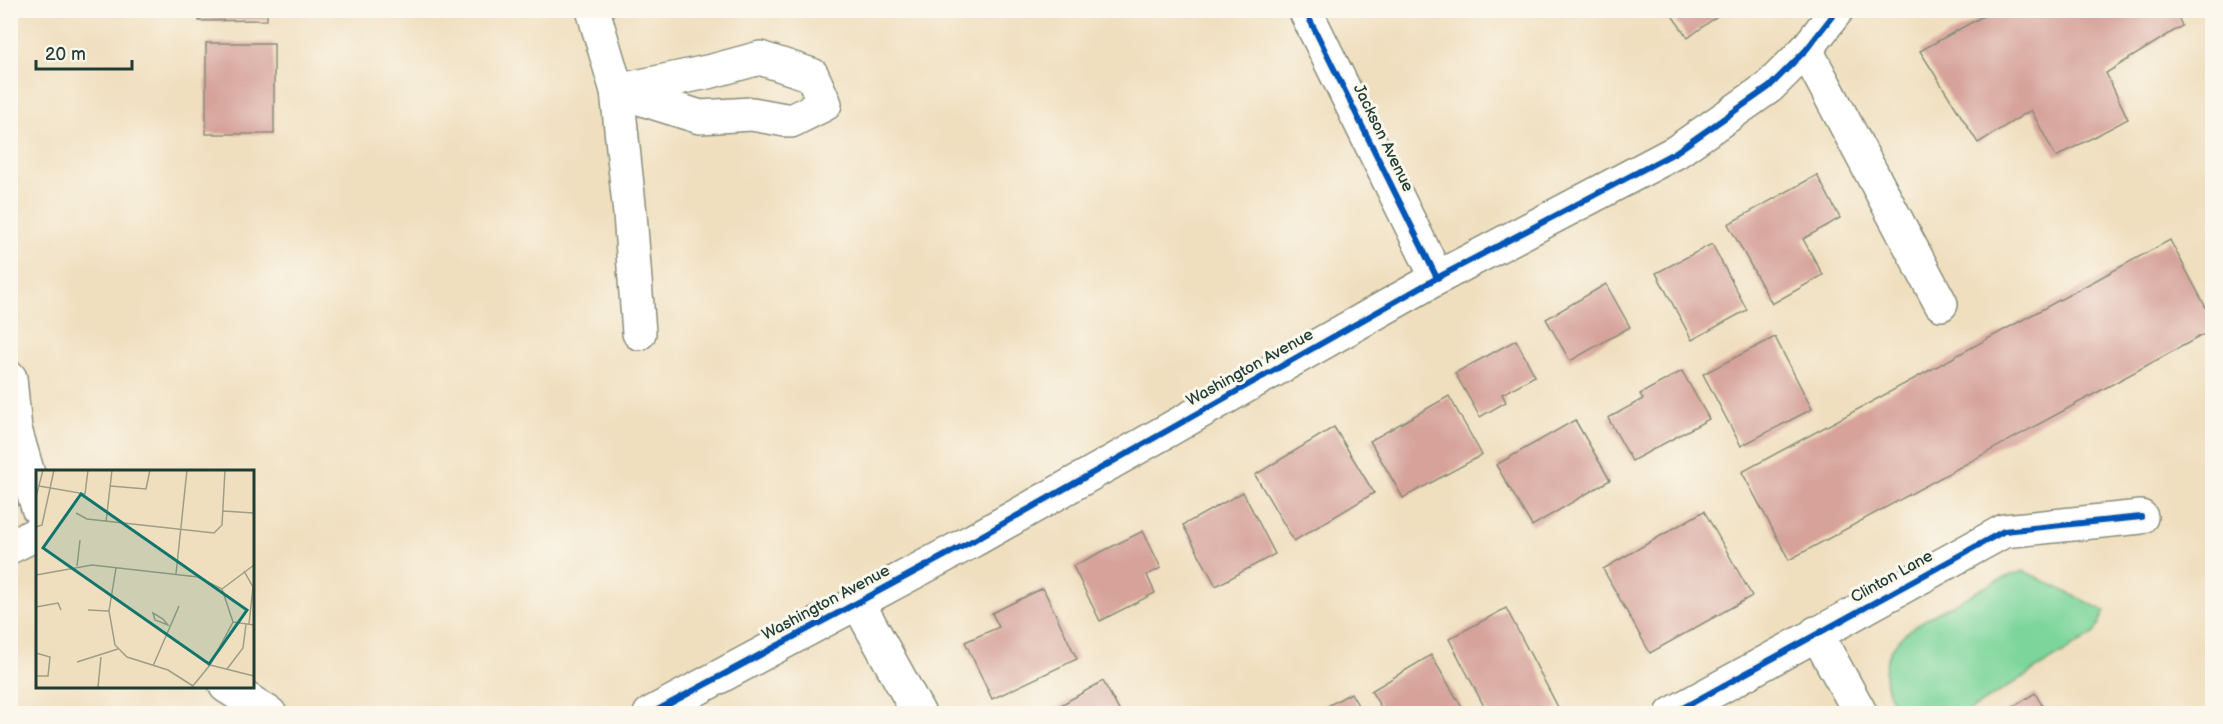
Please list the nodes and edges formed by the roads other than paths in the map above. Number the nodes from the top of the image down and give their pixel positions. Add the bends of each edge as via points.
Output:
1 (593, 10) edge
2 (1305, 10) edge
3 (1837, 10) edge
4 (1806, 50) junction
5 (617, 91) junction
6 (1437, 278) junction
7 (1941, 304) dead end
8 (639, 333) dead end
9 (10, 378) edge
10 (36, 501) edge
11 (2141, 517) dead end
12 (36, 534) edge
13 (10, 548) edge
14 (857, 601) junction
15 (1816, 633) junction
16 (228, 688) edge
17 (270, 714) edge
18 (650, 714) edge
19 (920, 714) edge
20 (1672, 714) edge
21 (1861, 714) edge

1 - 5 street
2 - 6 street, Jackson Avenue
3 - 4 street, Washington Avenue
4 - 6 street, Washington Avenue via 1769,87 1676,152
4 - 7 street
5 - 5 street via 760,58 812,75 825,104 791,121 752,114 700,117
5 - 8 street
6 - 14 street, Washington Avenue via 984,534
9 - 10 street via 15,429
11 - 15 street, Clinton Lane via 2004,531
12 - 13 street
14 - 18 street, Washington Avenue
14 - 19 street
15 - 20 street, Clinton Lane
15 - 21 street
16 - 17 street

